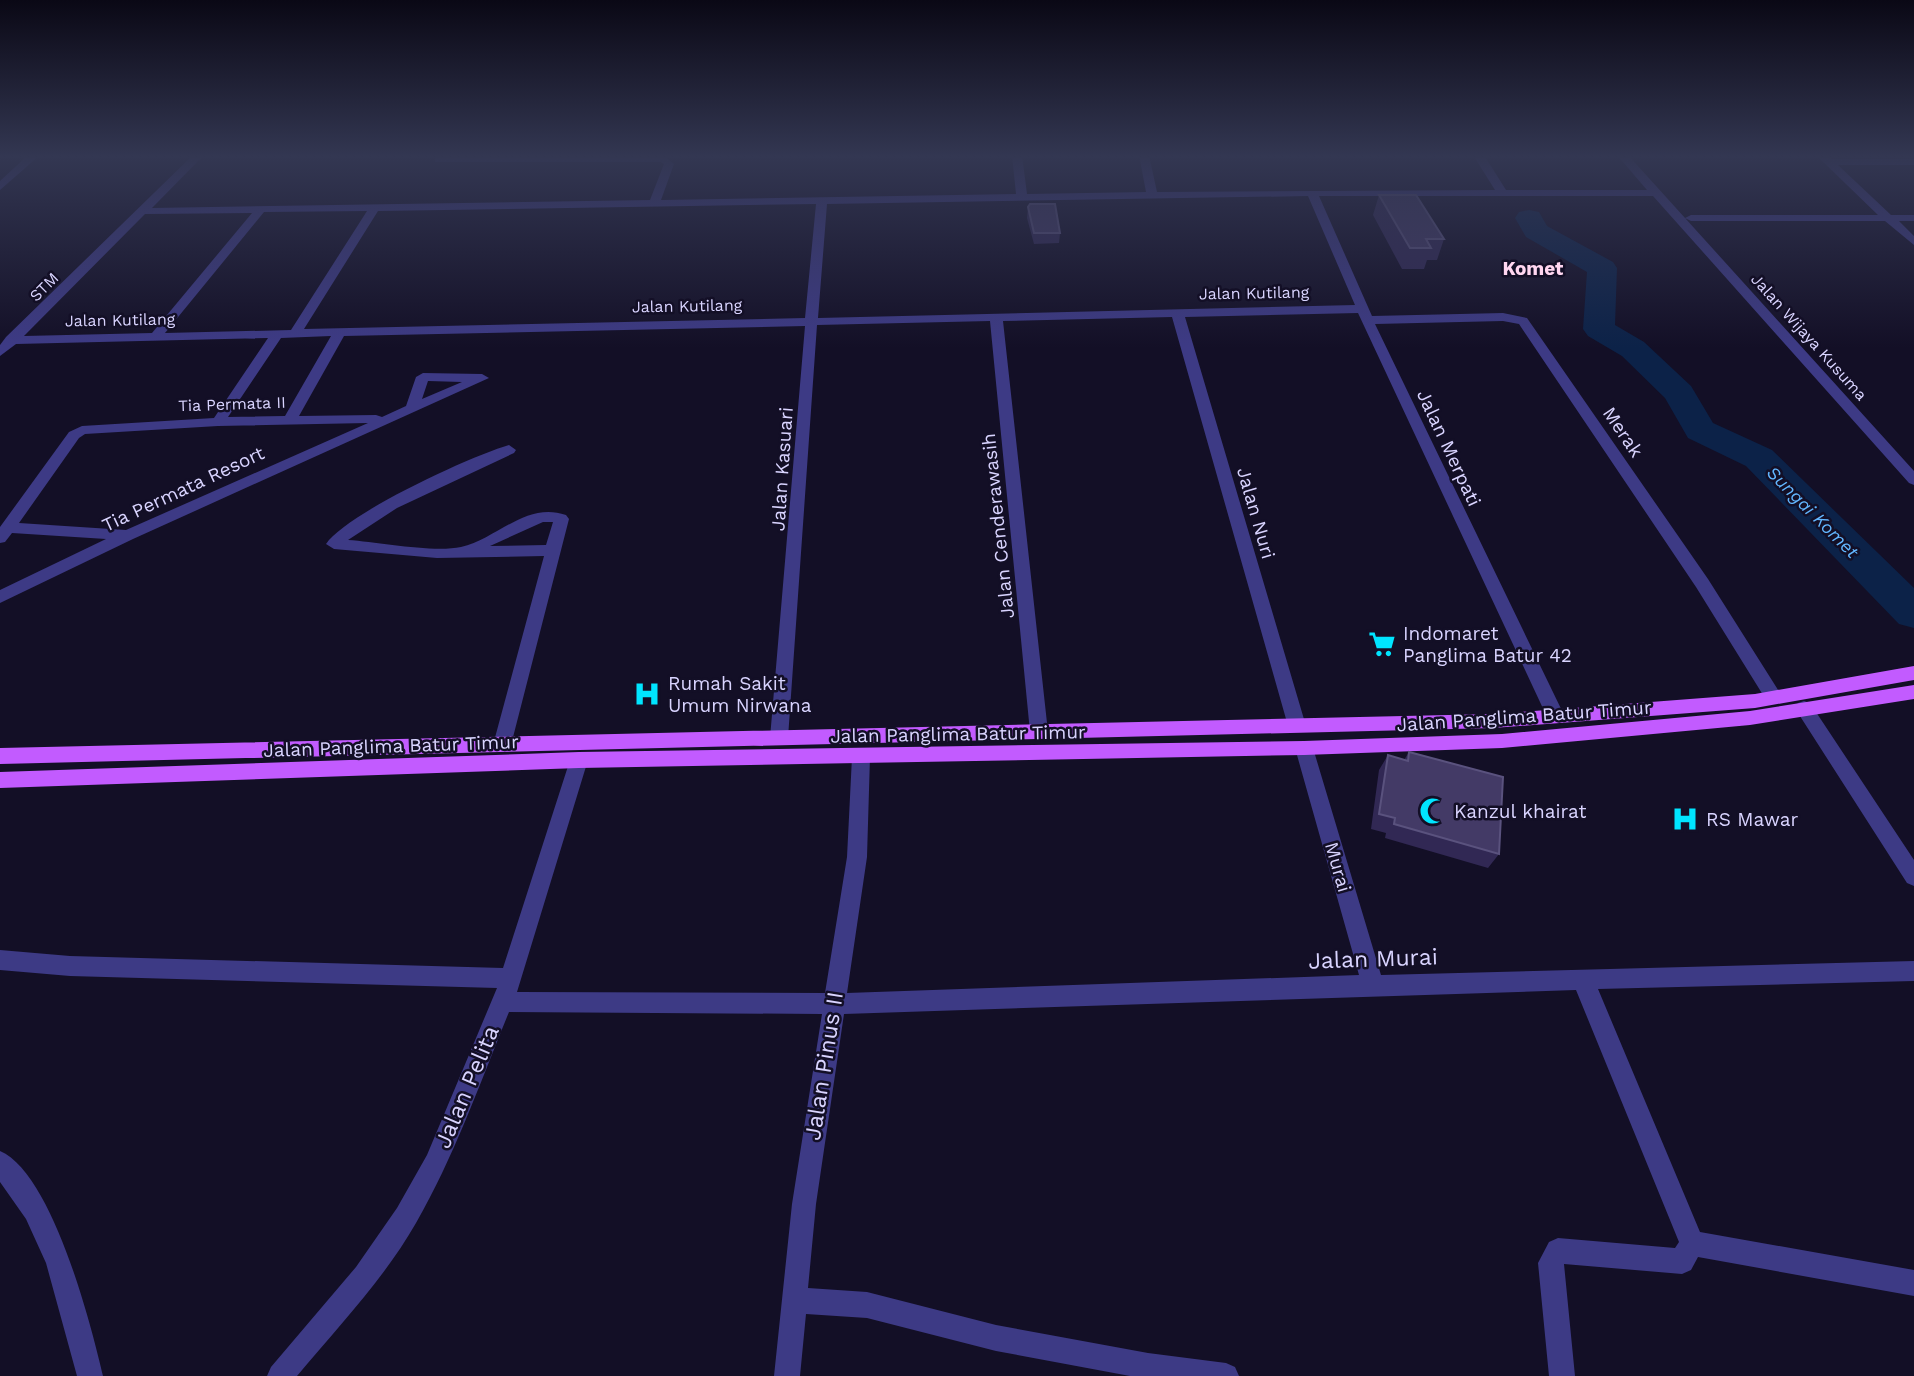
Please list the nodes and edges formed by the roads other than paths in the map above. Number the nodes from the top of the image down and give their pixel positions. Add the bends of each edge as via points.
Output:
1 (134, 219) edge
2 (252, 219) edge
3 (367, 219) edge
4 (820, 219) edge
5 (1323, 219) edge
6 (1682, 219) edge
7 (1692, 219) edge
8 (1888, 219) edge
9 (1914, 242) edge
10 (1177, 312) junction
11 (1365, 315) junction
12 (996, 316) junction
13 (810, 321) junction
14 (1787, 330) junction
15 (340, 332) junction
16 (295, 333) junction
17 (277, 334) junction
18 (155, 337) junction
19 (11, 340) junction
20 (0, 352) edge
21 (413, 406) dead end
22 (383, 419) junction
23 (290, 420) junction
24 (218, 422) junction
25 (509, 450) dead end
26 (1914, 462) edge
27 (1914, 480) edge
28 (4, 532) edge
29 (128, 535) junction
30 (553, 550) junction
31 (464, 553) junction
32 (0, 597) edge
33 (1914, 673) edge
34 (1914, 692) edge
35 (1774, 698) junction
36 (1804, 708) junction
37 (1556, 717) junction
38 (1297, 726) junction
39 (1121, 730) junction
40 (1039, 732) junction
41 (779, 738) junction
42 (502, 745) junction
43 (1304, 748) junction
44 (1124, 751) junction
45 (0, 756) edge
46 (861, 757) junction
47 (579, 760) junction
48 (0, 780) edge
49 (1914, 877) edge
50 (0, 960) edge
51 (1914, 971) edge
52 (510, 978) junction
53 (1583, 980) junction
54 (1373, 985) junction
55 (503, 1002) junction
56 (833, 1004) junction
57 (0, 1163) edge
58 (1692, 1243) junction
59 (1914, 1283) edge
60 (795, 1300) junction
61 (90, 1376) edge
62 (280, 1376) edge
63 (787, 1376) edge
64 (1226, 1376) edge
65 (1562, 1376) edge

1 - 19 street, STM
2 - 18 street
3 - 16 street
4 - 13 street, Jalan Kasuari
5 - 11 street, Jalan Merpati
6 - 14 street, Jalan Wijaya Kusuma
7 - 14 street, Jalan Wijaya Kusuma
8 - 9 street
10 - 11 street, Jalan Kutilang
10 - 12 street, Jalan Kutilang
10 - 38 street, Jalan Nuri
11 - 35 street, Merak via 1523,321 1702,583
11 - 37 street, Jalan Merpati
12 - 13 street, Jalan Kutilang
12 - 40 street, Jalan Cenderawasih
13 - 15 street, Jalan Kutilang
13 - 41 street, Jalan Kasuari
14 - 26 street, Jalan Wijaya Kusuma
14 - 27 street, Jalan Wijaya Kusuma
15 - 16 street, Jalan Kutilang
15 - 23 street
16 - 17 street, Jalan Kutilang
17 - 18 street, Jalan Kutilang
17 - 24 street
18 - 19 street, Jalan Kutilang
19 - 20 street, STM
21 - 22 street, Tia Permata Resort
22 - 23 street, Tia Permata II
22 - 29 street, Tia Permata Resort
23 - 24 street, Tia Permata II
24 - 28 street, Tia Permata II via 82,430
25 - 31 street via 362,520 334,544
28 - 29 street
29 - 32 street, Tia Permata Resort
30 - 31 street
30 - 31 street via 561,519 546,515
30 - 42 street
33 - 35 main road, Jalan Panglima Batur Timur
34 - 36 main road, Jalan Panglima Batur Timur
35 - 37 main road, Jalan Panglima Batur Timur
36 - 43 main road, Jalan Panglima Batur Timur via 1688,726 1556,737
36 - 49 street
37 - 38 main road, Jalan Panglima Batur Timur
38 - 39 main road, Jalan Panglima Batur Timur
39 - 40 main road, Jalan Panglima Batur Timur
39 - 44 main road
40 - 41 main road, Jalan Panglima Batur Timur
41 - 42 main road, Jalan Panglima Batur Timur
42 - 45 main road, Jalan Panglima Batur Timur
43 - 44 main road, Jalan Panglima Batur Timur
43 - 54 street, Murai
44 - 46 main road, Jalan Panglima Batur Timur
46 - 47 main road, Jalan Panglima Batur Timur
46 - 56 street, Jalan Pinus II via 857,857
47 - 48 main road, Jalan Panglima Batur Timur
47 - 52 street, Jalan Pelita
50 - 52 street
51 - 53 street, Jalan Murai
52 - 55 street, Jalan Pelita
53 - 54 street, Jalan Murai
53 - 58 street
54 - 56 street, Jalan Murai
55 - 56 street, Jalan Murai
55 - 62 street, Jalan Pelita via 435,1163 407,1217 365,1276
56 - 60 street, Jalan Pinus II
57 - 61 street via 37,1217 57,1257
58 - 59 street
58 - 65 street via 1682,1261 1558,1251 1554,1255 1551,1263
60 - 63 street, Jalan Pinus II
60 - 64 street via 867,1305 996,1338

